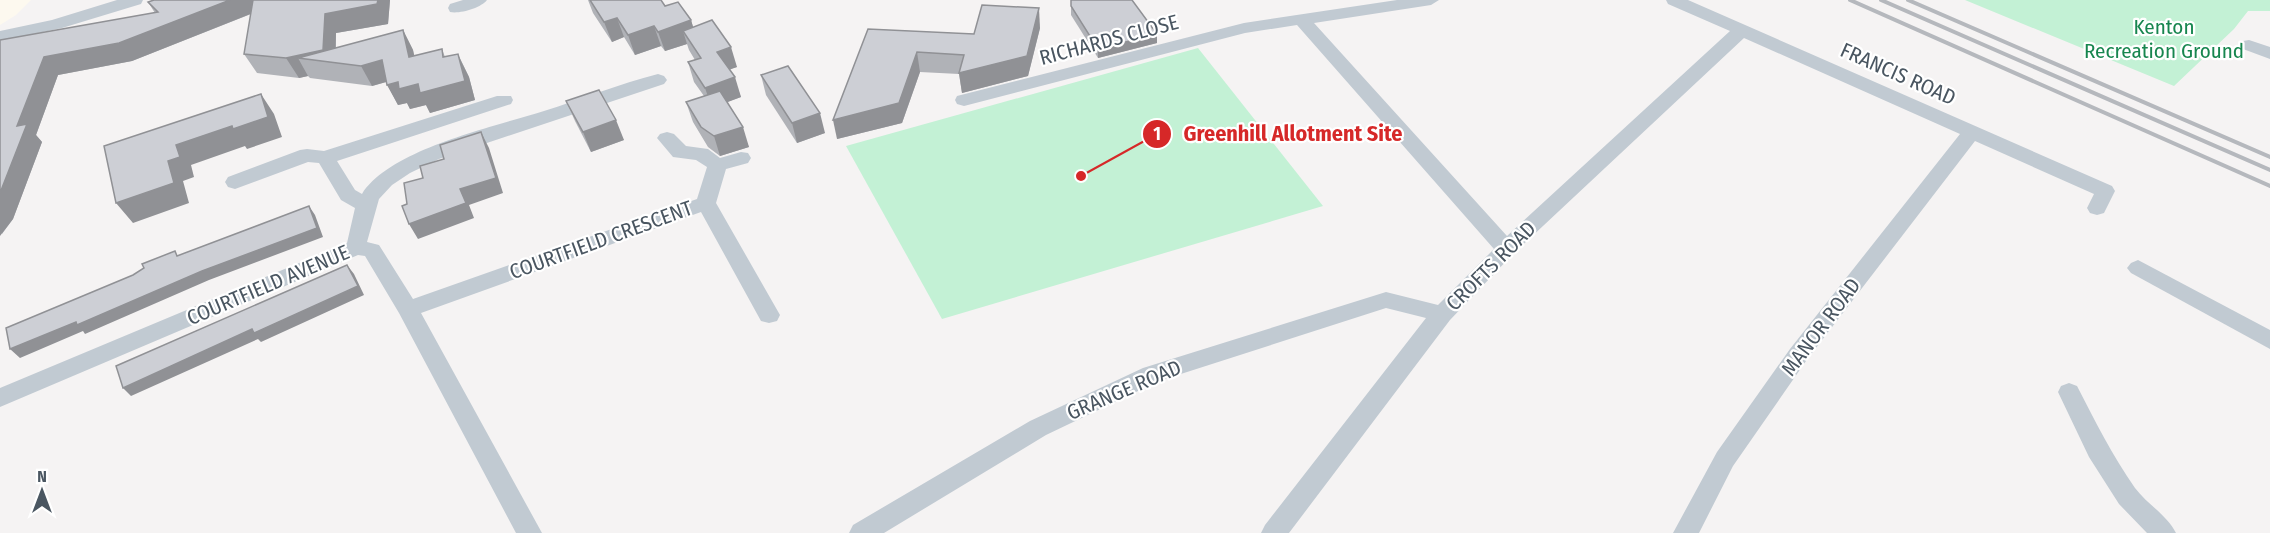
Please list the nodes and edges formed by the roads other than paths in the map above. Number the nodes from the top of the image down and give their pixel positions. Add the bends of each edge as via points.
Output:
1 (135, 0) edge
2 (479, 0) edge
3 (1431, 0) edge
4 (1674, 0) edge
5 (456, 8) dead end
6 (1300, 18) junction
7 (1742, 30) junction
8 (0, 36) edge
9 (2249, 45) dead end
10 (2270, 54) edge
11 (658, 80) dead end
12 (504, 100) dead end
13 (964, 100) dead end
14 (1971, 131) junction
15 (667, 138) dead end
16 (325, 158) junction
17 (741, 158) dead end
18 (717, 165) junction
19 (235, 182) dead end
20 (2101, 200) dead end
21 (706, 202) junction
22 (366, 205) junction
23 (356, 247) junction
24 (1506, 249) junction
25 (2138, 268) dead end
26 (408, 309) junction
27 (1442, 314) junction
28 (770, 315) dead end
29 (2270, 340) edge
30 (2069, 392) dead end
31 (0, 398) edge
32 (529, 533) edge
33 (862, 533) edge
34 (1274, 533) edge
35 (1686, 533) edge
36 (2163, 533) edge

1 - 8 street
2 - 5 street
3 - 6 street, RICHARDS CLOSE
4 - 7 street, FRANCIS ROAD
6 - 13 street, RICHARDS CLOSE via 1244,28
6 - 24 street
7 - 14 street, FRANCIS ROAD
7 - 24 street, CROFTS ROAD
9 - 10 street
11 - 22 street via 432,154 398,170 377,188
12 - 16 street
14 - 20 street, FRANCIS ROAD
14 - 35 street, MANOR ROAD via 1798,356 1725,459
15 - 18 street via 680,152 701,154
16 - 19 street via 307,155
16 - 22 street via 348,195
17 - 18 street
18 - 21 street
21 - 26 street, COURTFIELD CRESCENT
21 - 28 street, COURTFIELD CRESCENT
22 - 23 street
23 - 26 street, COURTFIELD AVENUE via 372,250
23 - 31 street, COURTFIELD AVENUE
24 - 27 street, CROFTS ROAD
25 - 29 street
26 - 32 street, COURTFIELD AVENUE
27 - 33 street, GRANGE ROAD via 1386,300 1151,374 1038,428
27 - 34 street, CROFTS ROAD
30 - 36 street via 2097,450 2122,488

